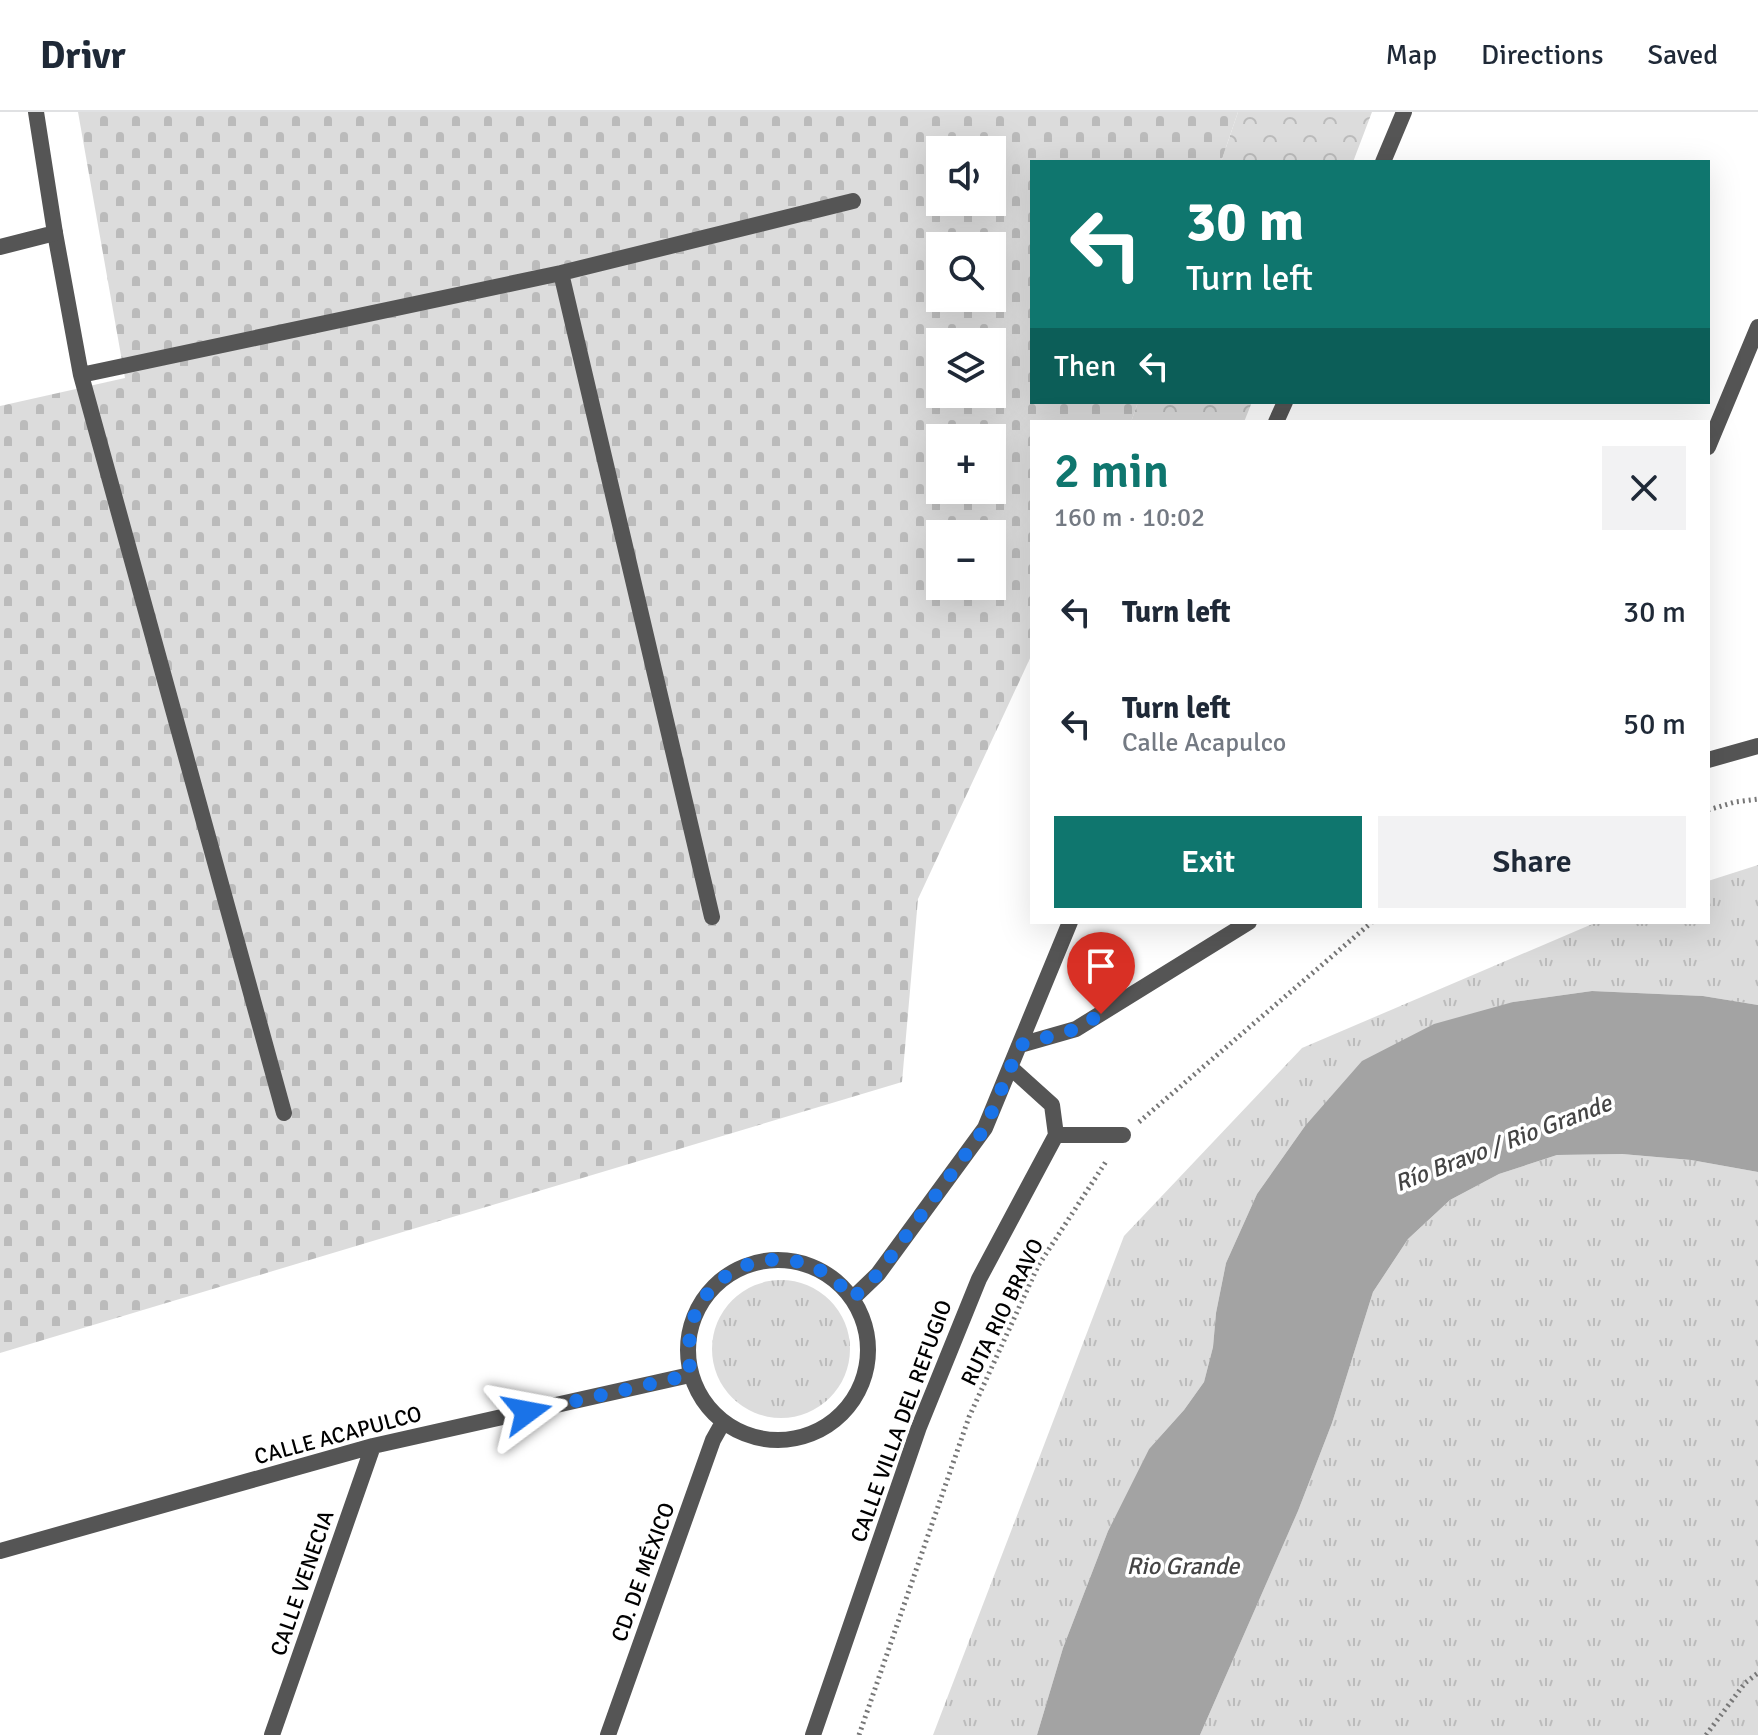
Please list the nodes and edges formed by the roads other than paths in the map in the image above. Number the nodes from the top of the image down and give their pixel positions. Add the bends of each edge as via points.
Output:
1 (36, 112) edge
2 (1404, 112) edge
3 (1384, 160) edge
4 (853, 201) dead end
5 (55, 233) junction
6 (0, 247) edge
7 (561, 273) junction
8 (1758, 327) edge
9 (81, 375) junction
10 (1710, 442) edge
11 (1758, 746) edge
12 (1710, 759) edge
13 (712, 917) dead end
14 (1069, 924) edge
15 (1246, 924) edge
16 (1020, 1045) junction
17 (1010, 1067) junction
18 (284, 1113) dead end
19 (1056, 1135) junction
20 (1123, 1135) road end
21 (852, 1299) junction
22 (690, 1375) junction
23 (722, 1424) junction
24 (373, 1446) junction
25 (0, 1551) edge
26 (272, 1735) edge
27 (608, 1735) edge
28 (813, 1735) edge

1 - 5 street
2 - 3 street
4 - 7 street
5 - 6 street
5 - 9 street
7 - 9 street
7 - 13 street
8 - 10 street
9 - 18 street
11 - 12 street
14 - 16 street
15 - 16 street via 1076,1029
16 - 17 street
17 - 19 street via 1052,1105
17 - 21 street via 985,1128 878,1274
19 - 20 street
19 - 28 street, CALLE VILLA DEL REFUGIO via 979,1279 919,1427
21 - 22 street via 818,1269 791,1260 763,1260 736,1269 713,1286 697,1310 689,1337
21 - 23 street via 867,1336 867,1366 840,1417 815,1433 787,1440 758,1438
22 - 23 street
22 - 24 street, CALLE ACAPULCO
23 - 27 street, CD. DE MÉXICO
24 - 25 street, CALLE ACAPULCO
24 - 26 street, CALLE VENECIA

